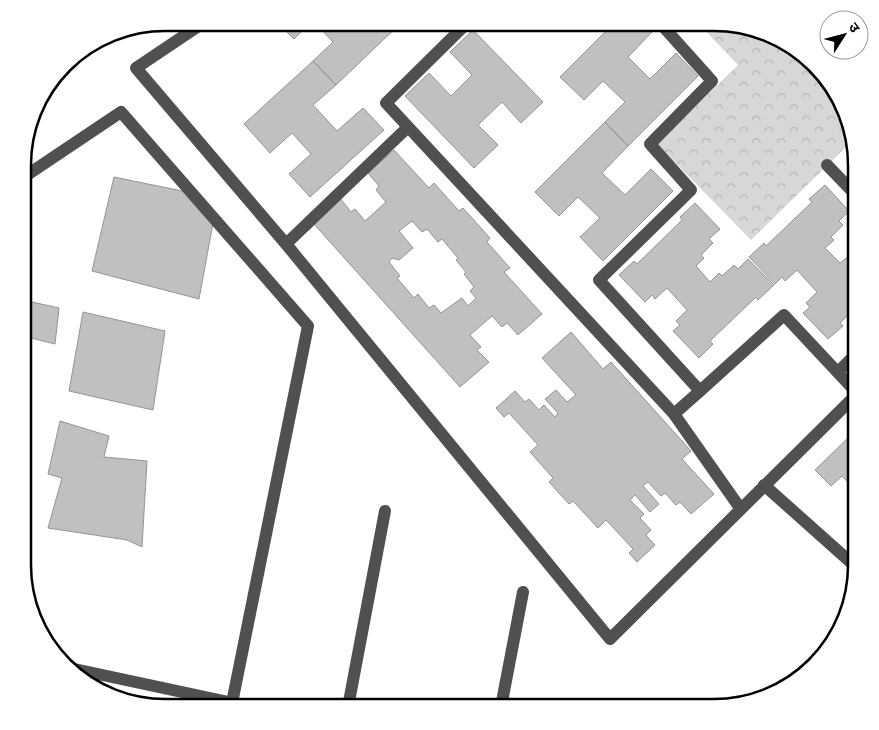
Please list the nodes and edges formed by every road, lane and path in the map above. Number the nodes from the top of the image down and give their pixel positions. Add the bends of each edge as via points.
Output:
1 (190, 31) edge
2 (458, 32) edge
3 (668, 32) edge
4 (408, 127) junction
5 (827, 165) dead end
6 (31, 172) edge
7 (847, 186) edge
8 (286, 244) junction
9 (848, 362) edge
10 (838, 372) junction
11 (848, 384) edge
12 (700, 391) junction
13 (848, 402) edge
14 (674, 414) junction
15 (764, 485) junction
16 (740, 508) junction
17 (385, 511) dead end
18 (848, 560) edge
19 (523, 592) dead end
20 (83, 671) edge
21 (502, 698) edge
22 (213, 699) edge
23 (233, 699) edge
24 (350, 699) edge

1 - 8 street via 136,68
2 - 4 street via 386,103
3 - 12 street via 712,81 650,144 691,190 599,280
4 - 8 street
4 - 14 street
5 - 7 street
6 - 23 street via 121,112 308,326
8 - 16 street via 610,639
9 - 10 street
10 - 11 street
10 - 12 street via 784,315
12 - 14 street
13 - 15 street
14 - 16 street
15 - 16 street
15 - 18 street
17 - 24 street
19 - 21 street
20 - 22 street

